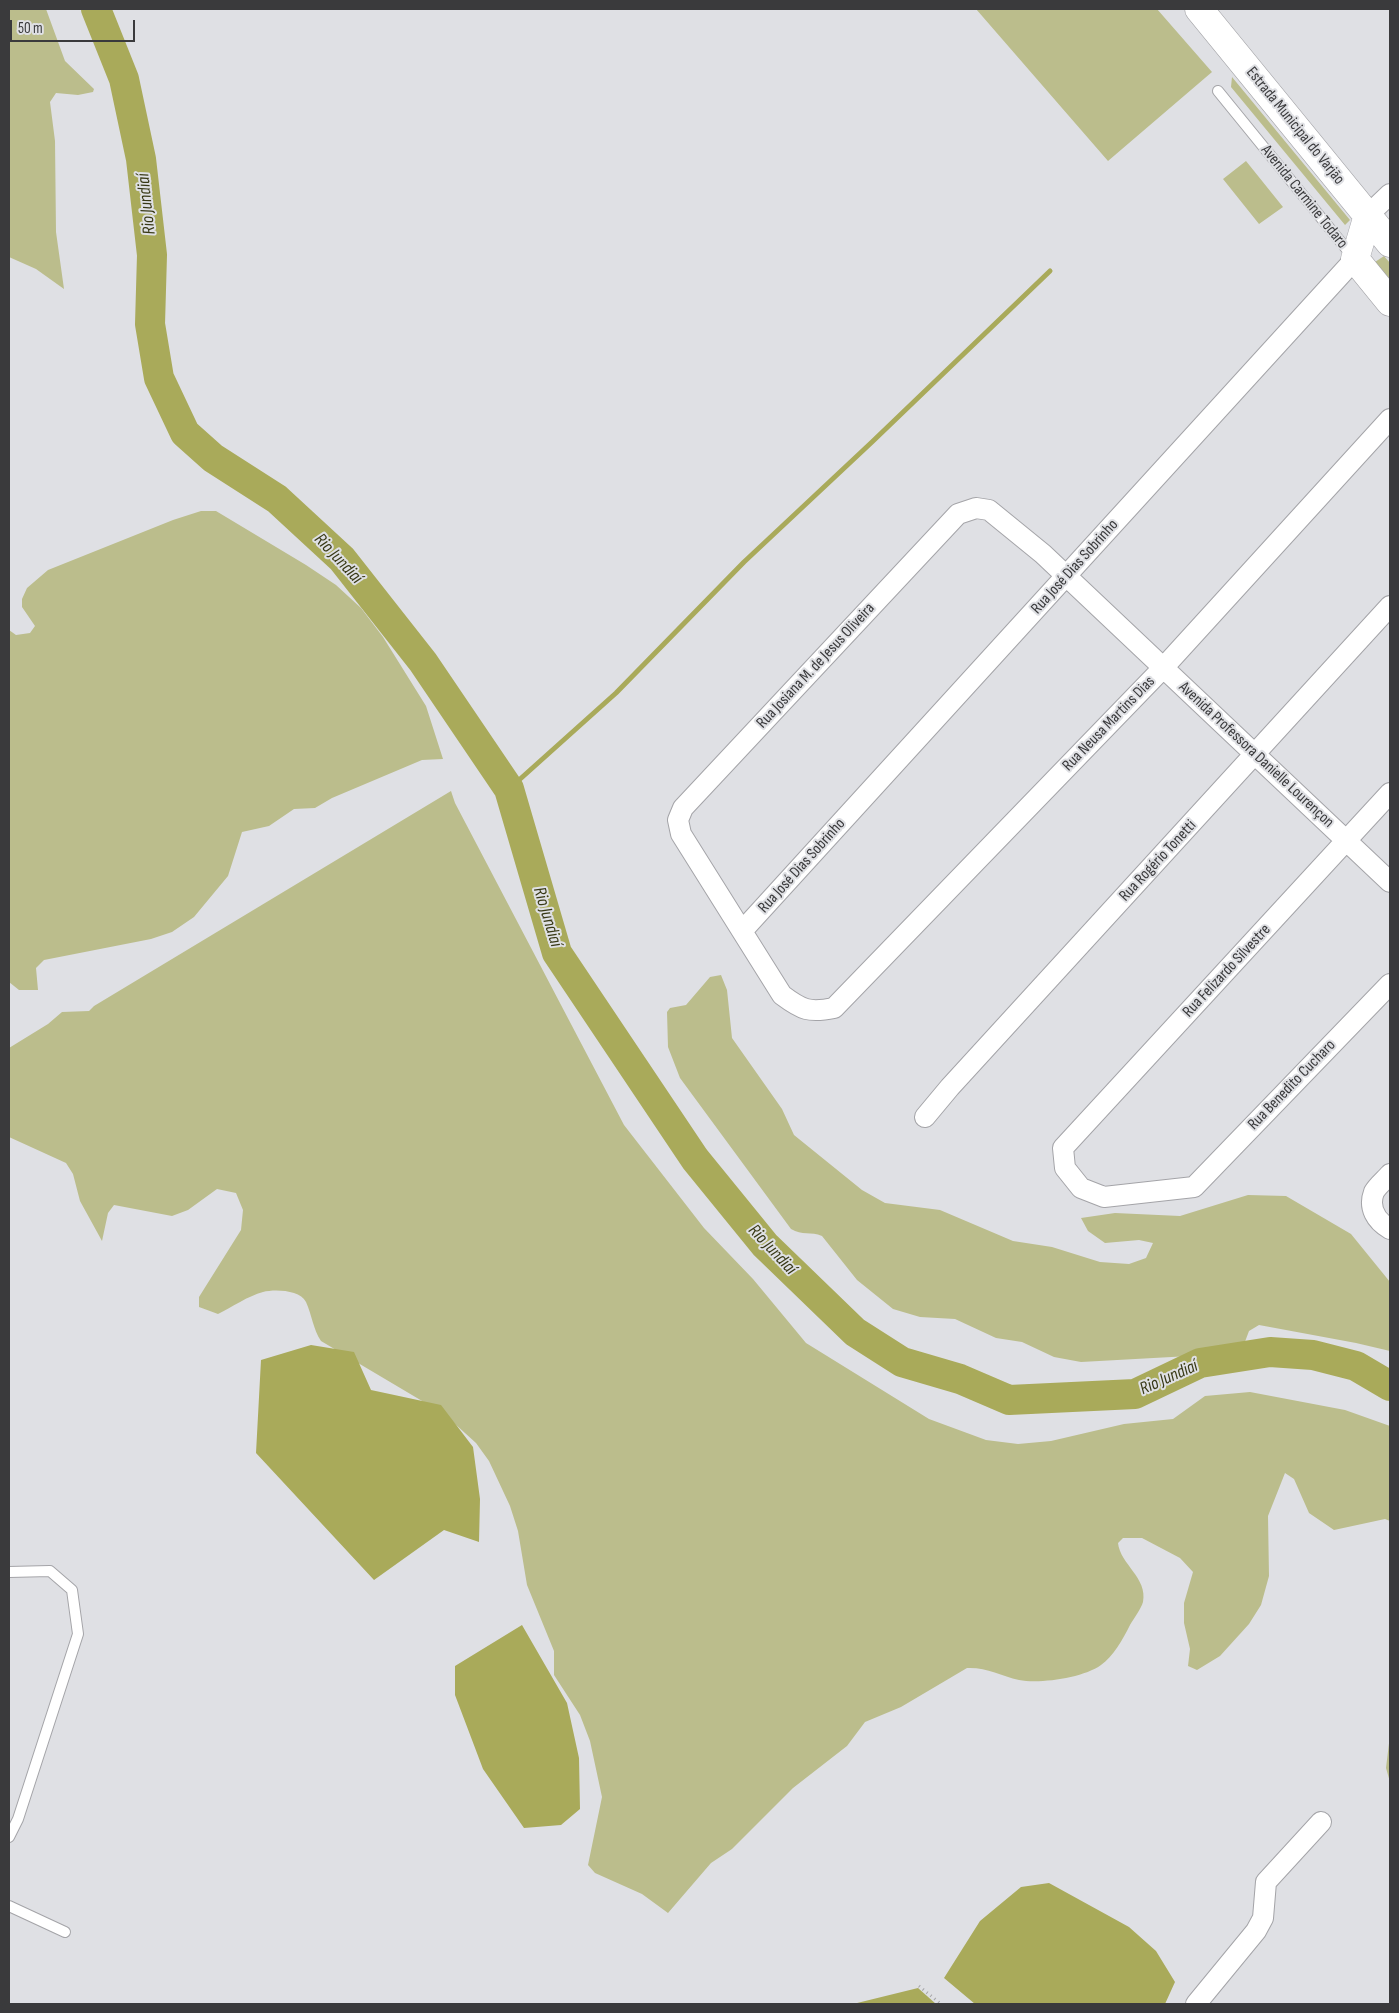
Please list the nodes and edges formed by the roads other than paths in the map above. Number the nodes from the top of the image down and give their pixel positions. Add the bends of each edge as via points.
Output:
1 (1199, 9) edge
2 (1218, 91) dead end
3 (1390, 194) edge
4 (1368, 214) junction
5 (1390, 243) edge
6 (1355, 259) junction
7 (1390, 302) edge
8 (1390, 419) edge
9 (958, 514) joint
10 (1066, 577) junction
11 (1390, 606) edge
12 (1163, 668) junction
13 (1255, 754) junction
14 (1390, 793) edge
15 (1347, 841) junction
16 (1390, 882) edge
17 (743, 930) junction
18 (1390, 984) edge
19 (925, 1117) dead end
20 (1390, 1174) edge
21 (1194, 1187) joint
22 (1390, 1228) edge
23 (9, 1572) edge
24 (1321, 1822) dead end
25 (9, 1837) edge
26 (9, 1906) edge
27 (65, 1932) dead end
28 (1196, 2004) edge

1 - 4 main road, Estrada Municipal do Varjão
2 - 6 lane, Avenida Carmine Todaro
3 - 4 street
4 - 5 main road, Estrada Municipal do Varjão
4 - 6 main road, Rua José Dias Sobrinho
6 - 7 main road, Avenida Carmine Todaro
6 - 10 street, Rua José Dias Sobrinho
8 - 12 street, Rua Neusa Martins Dias
9 - 10 street, Avenida Professora Danielle Lourençon via 976,508 989,510
9 - 17 street, Rua Josiana M. de Jesus Oliveira via 683,808 678,820 681,834
10 - 12 street, Avenida Professora Danielle Lourençon
10 - 17 street, Rua José Dias Sobrinho
11 - 13 street, Rua Rogério Tonetti
12 - 13 street, Avenida Professora Danielle Lourençon
12 - 17 street, Rua Neusa Martins Dias via 834,1008 815,1011 797,1006 782,994
13 - 15 street, Avenida Professora Danielle Lourençon
13 - 19 street, Rua Rogério Tonetti
14 - 15 street, Rua Felizardo Silvestre
15 - 16 street, Avenida Professora Danielle Lourençon
15 - 21 street, Rua Felizardo Silvestre via 1063,1148 1064,1168 1082,1188 1104,1196
18 - 21 street, Rua Benedito Cucharo
20 - 22 street via 1375,1191 1372,1208 1380,1223
23 - 25 lane via 50,1571 72,1590 78,1634 18,1819
24 - 28 street via 1266,1882 1263,1918 1256,1931
26 - 27 lane

